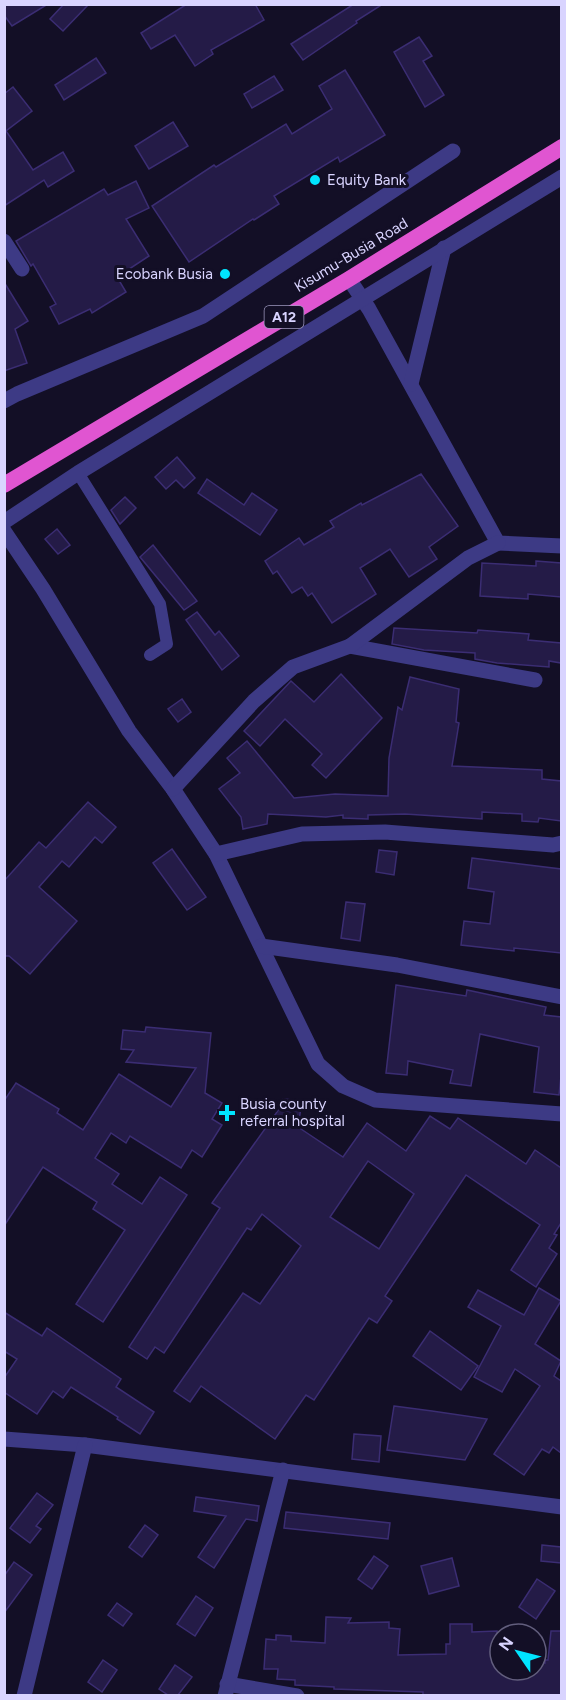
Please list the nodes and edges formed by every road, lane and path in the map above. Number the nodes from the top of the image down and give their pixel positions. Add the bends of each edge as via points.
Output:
1 (453, 151) dead end
2 (558, 152) edge
3 (561, 175) edge
4 (4, 241) edge
5 (444, 249) junction
6 (22, 269) dead end
7 (349, 279) junction
8 (363, 299) junction
9 (411, 384) junction
10 (4, 401) edge
11 (78, 473) junction
12 (4, 485) edge
13 (4, 522) edge
14 (4, 531) edge
15 (498, 543) junction
16 (561, 546) edge
17 (350, 646) junction
18 (150, 655) dead end
19 (535, 681) dead end
20 (173, 789) junction
21 (561, 843) edge
22 (216, 854) junction
23 (261, 945) junction
24 (561, 997) edge
25 (561, 1114) edge
26 (4, 1439) edge
27 (85, 1445) junction
28 (283, 1470) junction
29 (561, 1507) edge
30 (226, 1690) edge
31 (24, 1695) edge
32 (297, 1695) edge

1 - 10 street via 202,316
2 - 3 street
2 - 7 highway, Kisumu-Busia Road / A12
3 - 5 street
4 - 6 street
5 - 8 street
5 - 9 street
7 - 8 street
7 - 12 highway, Kisumu-Busia Road / A12
8 - 9 street
8 - 11 street
9 - 15 street
11 - 13 street
11 - 18 lane via 160,604 167,644
14 - 20 street via 129,731
15 - 16 street
15 - 17 street via 468,558
17 - 19 street
17 - 20 street via 293,668 254,701
20 - 22 street
21 - 22 street via 385,832 302,834
22 - 23 street
23 - 24 street via 397,965
23 - 25 street via 318,1064 343,1086 375,1100
26 - 27 street
27 - 28 street
27 - 31 street
28 - 29 street
28 - 30 street
30 - 32 street

